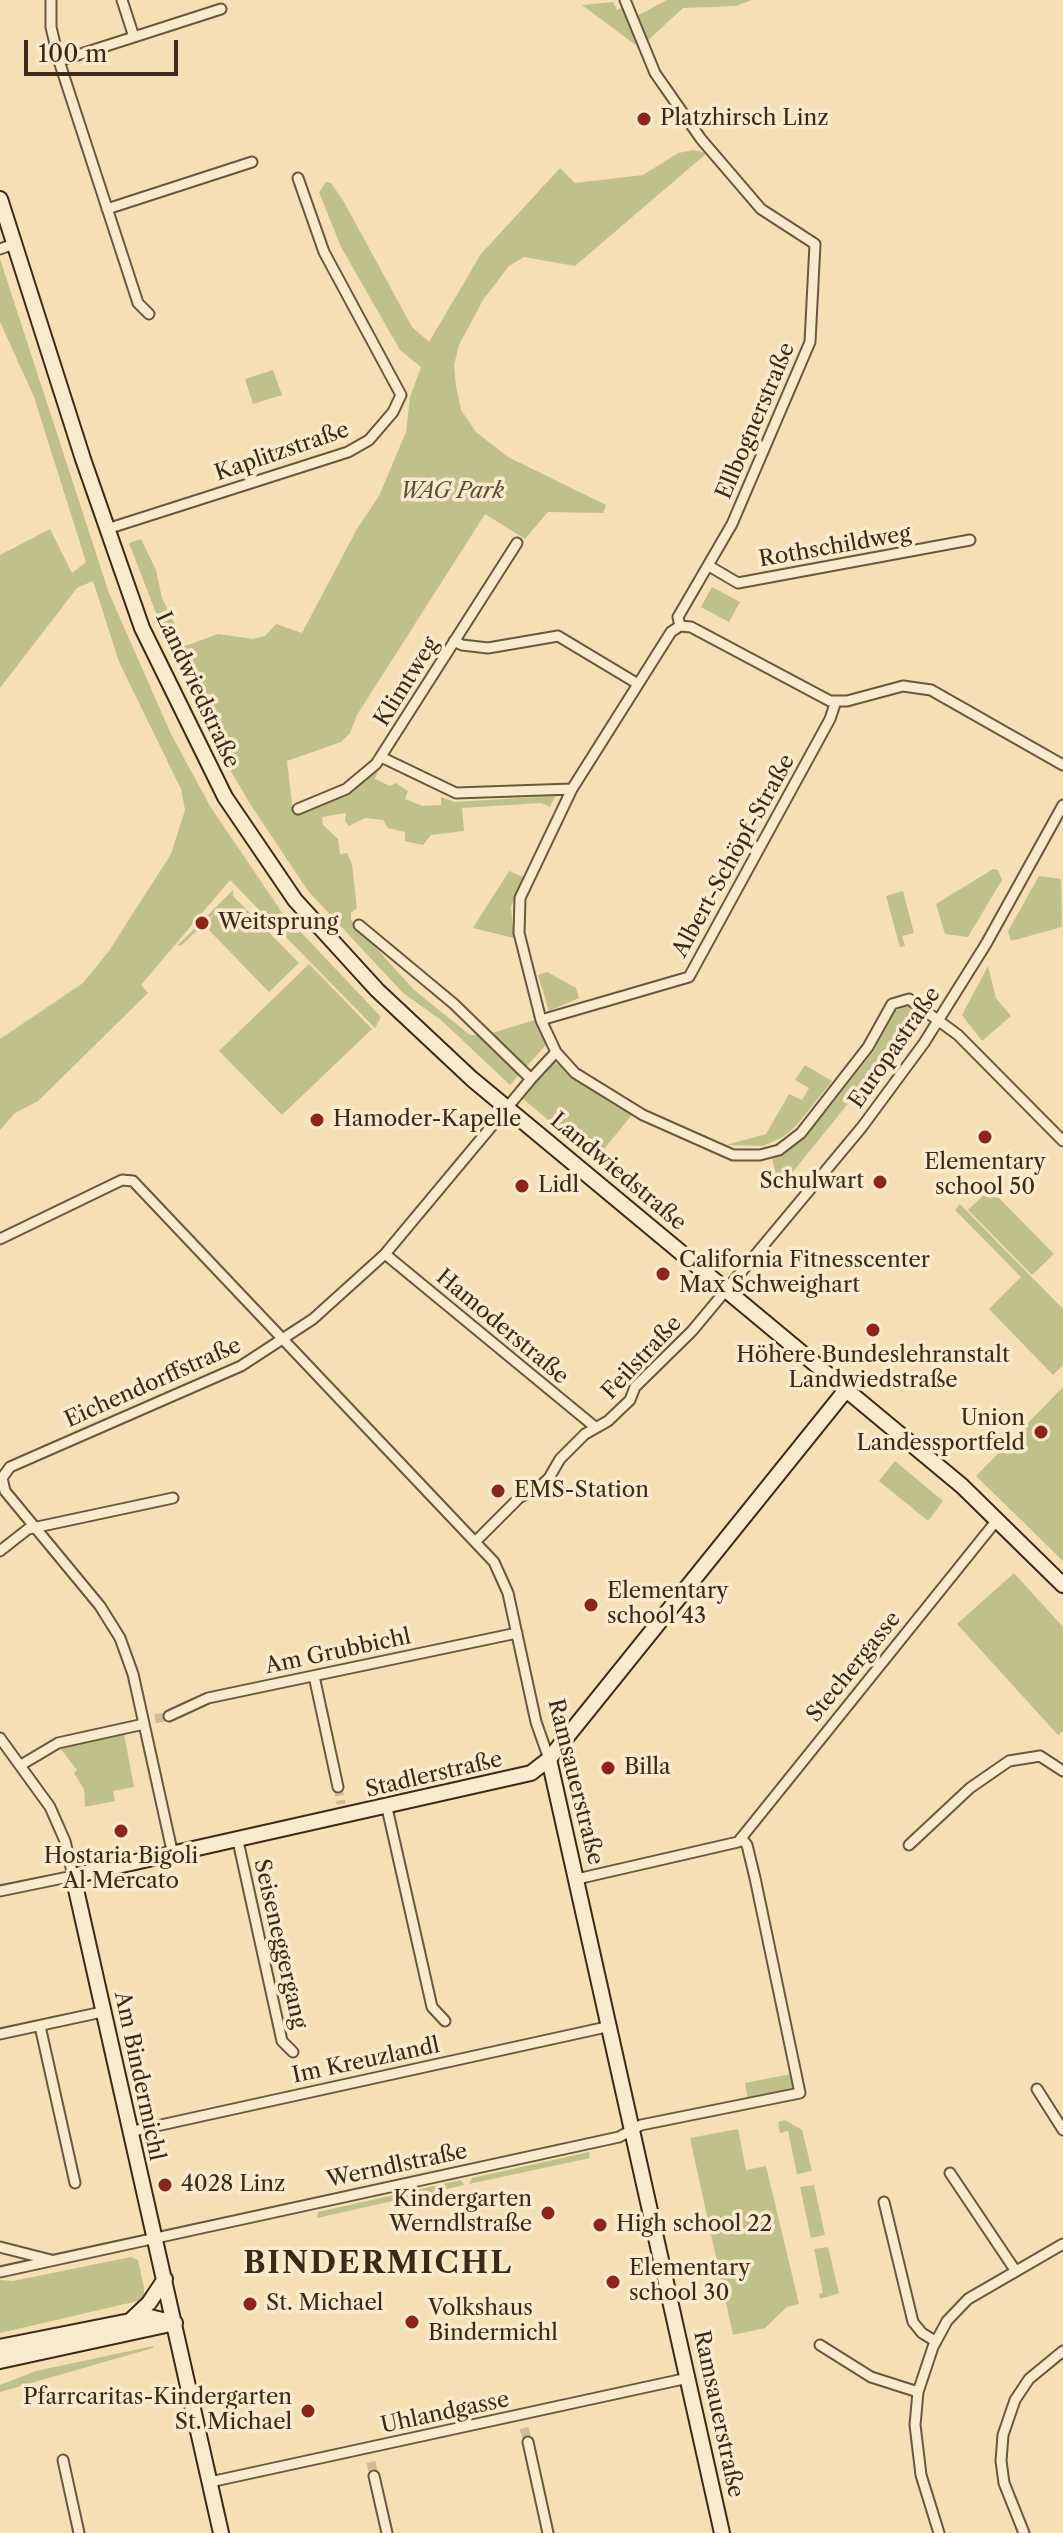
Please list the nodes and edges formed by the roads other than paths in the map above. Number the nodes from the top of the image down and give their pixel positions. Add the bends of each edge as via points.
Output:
1 (51, 0) edge
2 (122, 0) edge
3 (625, 0) edge
4 (221, 9) dead end
5 (134, 37) junction
6 (59, 61) junction
7 (252, 162) dead end
8 (298, 178) dead end
9 (0, 199) edge
10 (107, 209) junction
11 (7, 246) edge
12 (149, 314) dead end
13 (107, 529) junction
14 (970, 540) dead end
15 (517, 543) dead end
16 (709, 566) junction
17 (680, 626) junction
18 (454, 641) junction
19 (638, 684) junction
20 (836, 701) junction
21 (381, 757) junction
22 (1063, 765) edge
23 (572, 789) junction
24 (1063, 805) edge
25 (298, 809) dead end
26 (359, 925) dead end
27 (939, 1019) junction
28 (541, 1020) junction
29 (556, 1052) junction
30 (531, 1079) junction
31 (507, 1108) junction
32 (1063, 1141) edge
33 (0, 1239) edge
34 (385, 1254) junction
35 (727, 1291) junction
36 (282, 1341) junction
37 (846, 1390) junction
38 (595, 1427) junction
39 (173, 1498) dead end
40 (997, 1520) junction
41 (35, 1528) junction
42 (476, 1541) junction
43 (0, 1551) edge
44 (1063, 1585) edge
45 (517, 1633) junction
46 (314, 1676) junction
47 (169, 1716) tunnel mouth
48 (148, 1722) junction
49 (0, 1738) edge
50 (549, 1759) junction
51 (21, 1765) junction
52 (1063, 1771) edge
53 (338, 1787) tunnel mouth
54 (387, 1808) junction
55 (741, 1838) junction
56 (238, 1841) junction
57 (909, 1845) dead end
58 (173, 1855) junction
59 (73, 1876) junction
60 (577, 1879) junction
61 (0, 1891) edge
62 (102, 2012) junction
63 (445, 2021) dead end
64 (40, 2026) junction
65 (611, 2026) junction
66 (0, 2034) edge
67 (293, 2052) dead end
68 (1037, 2089) dead end
69 (1061, 2123) edge
70 (633, 2129) junction
71 (129, 2132) junction
72 (950, 2173) dead end
73 (75, 2183) dead end
74 (884, 2202) dead end
75 (154, 2238) junction
76 (1063, 2244) edge
77 (0, 2247) edge
78 (52, 2260) junction
79 (21, 2267) junction
80 (1015, 2270) junction
81 (0, 2272) edge
82 (165, 2279) junction
83 (130, 2320) junction
84 (175, 2323) junction
85 (935, 2341) junction
86 (820, 2345) dead end
87 (0, 2347) edge
88 (1063, 2351) edge
89 (0, 2361) edge
90 (688, 2378) junction
91 (918, 2392) junction
92 (528, 2442) tunnel mouth
93 (63, 2460) dead end
94 (374, 2476) tunnel mouth
95 (210, 2482) junction
96 (79, 2533) edge
97 (221, 2533) edge
98 (387, 2533) edge
99 (548, 2533) edge
100 (722, 2533) edge
101 (939, 2533) edge
102 (1024, 2533) edge

1 - 6 street
2 - 5 street
3 - 16 street, Ellbognerstraße via 655,73 701,139 761,209 815,244 812,337
4 - 5 street
5 - 6 street
6 - 10 street
7 - 10 street
8 - 13 street, Kaplitzstraße via 324,252 401,395 393,412 369,440 348,452
9 - 11 main road, Landwiedstraße
10 - 12 street via 138,303
11 - 13 main road, Landwiedstraße
13 - 31 main road, Landwiedstraße via 142,628 179,709 258,849 364,978
14 - 16 street, Rothschildweg via 738,583
15 - 18 street, Klimtweg
16 - 17 street, Ellbognerstraße via 678,617
17 - 19 street
17 - 20 street
18 - 19 street via 488,648 563,637
18 - 21 street, Klimtweg
19 - 23 street
20 - 22 street via 903,686 923,687
20 - 28 street, Albert-Schöpf-Straße via 689,977
21 - 23 street via 456,793
21 - 25 street, Klimtweg via 346,789
23 - 28 street via 518,906 519,933
24 - 27 street, Europastraße
26 - 30 street via 454,1004
27 - 29 street via 914,1000 897,1001 801,1133 779,1150 752,1156 723,1151 643,1115 575,1073
27 - 32 street
27 - 35 street, Europastraße via 879,1105
28 - 29 street
29 - 30 street
30 - 31 street
31 - 34 street, Eichendorffstraße
31 - 35 main road, Landwiedstraße
33 - 36 street, Ramsauerstraße via 127,1179 133,1181
34 - 36 street, Eichendorffstraße
34 - 38 street, Hamoderstraße
35 - 37 main road, Landwiedstraße
35 - 38 street, Feilstraße via 635,1387 630,1400
36 - 41 street, Eichendorffstraße via 220,1376 6,1471 5,1491
36 - 42 street, Ramsauerstraße
37 - 40 main road, Landwiedstraße
37 - 50 main road, Stadlerstraße
38 - 42 street, Feilstraße via 536,1490 520,1497
39 - 41 street
40 - 44 main road, Landwiedstraße
40 - 55 street, Stechergasse
41 - 43 street
41 - 48 street via 113,1624
42 - 45 street, Ramsauerstraße via 501,1572
45 - 46 street, Am Grubbichl
45 - 50 street, Ramsauerstraße
46 - 47 street, Am Grubbichl via 203,1700
46 - 53 street
48 - 51 street via 58,1743
48 - 58 street
49 - 51 street, Am Bindermichl
50 - 54 main road, Stadlerstraße via 520,1778
50 - 60 main road, Ramsauerstraße
51 - 59 street, Am Bindermichl via 57,1821
52 - 57 street via 1040,1756 1009,1761 970,1788
54 - 56 main road, Stadlerstraße via 343,1810
54 - 63 street via 432,2007
55 - 60 street via 729,1846
55 - 70 street, Werndlstraße via 755,1878 800,2093
56 - 58 main road, Stadlerstraße
56 - 67 street, Seiseneggergang via 282,2041
58 - 59 main road, Stadlerstraße
59 - 61 street, Stadlerstraße
59 - 62 main road, Am Bindermichl
60 - 65 main road, Ramsauerstraße
62 - 64 street
62 - 71 main road, Am Bindermichl
64 - 66 street
64 - 73 street
65 - 70 main road, Ramsauerstraße
65 - 71 street, Im Kreuzlandl
68 - 69 street
70 - 75 street, Werndlstraße via 619,2137
70 - 90 main road, Ramsauerstraße
71 - 75 main road, Am Bindermichl
72 - 80 street
74 - 85 street via 913,2322
75 - 78 street, Werndlstraße
75 - 82 main road, Am Bindermichl
76 - 80 street
77 - 78 street
77 - 79 street via 19,2258
78 - 79 street, Werndlstraße
79 - 81 street, Werndlstraße
80 - 85 street via 968,2299
82 - 83 main road
82 - 84 main road, Am Bindermichl
83 - 84 main road via 158,2317
83 - 87 main road
84 - 89 main road
84 - 95 main road, Am Bindermichl
85 - 91 street
86 - 91 street via 871,2377
88 - 102 street via 1028,2380 1003,2435 1004,2483
90 - 95 street, Uhlandgasse via 523,2420
90 - 100 main road, Ramsauerstraße
91 - 101 street via 918,2458
92 - 99 street
93 - 96 street
94 - 98 street
95 - 97 main road, Am Bindermichl

